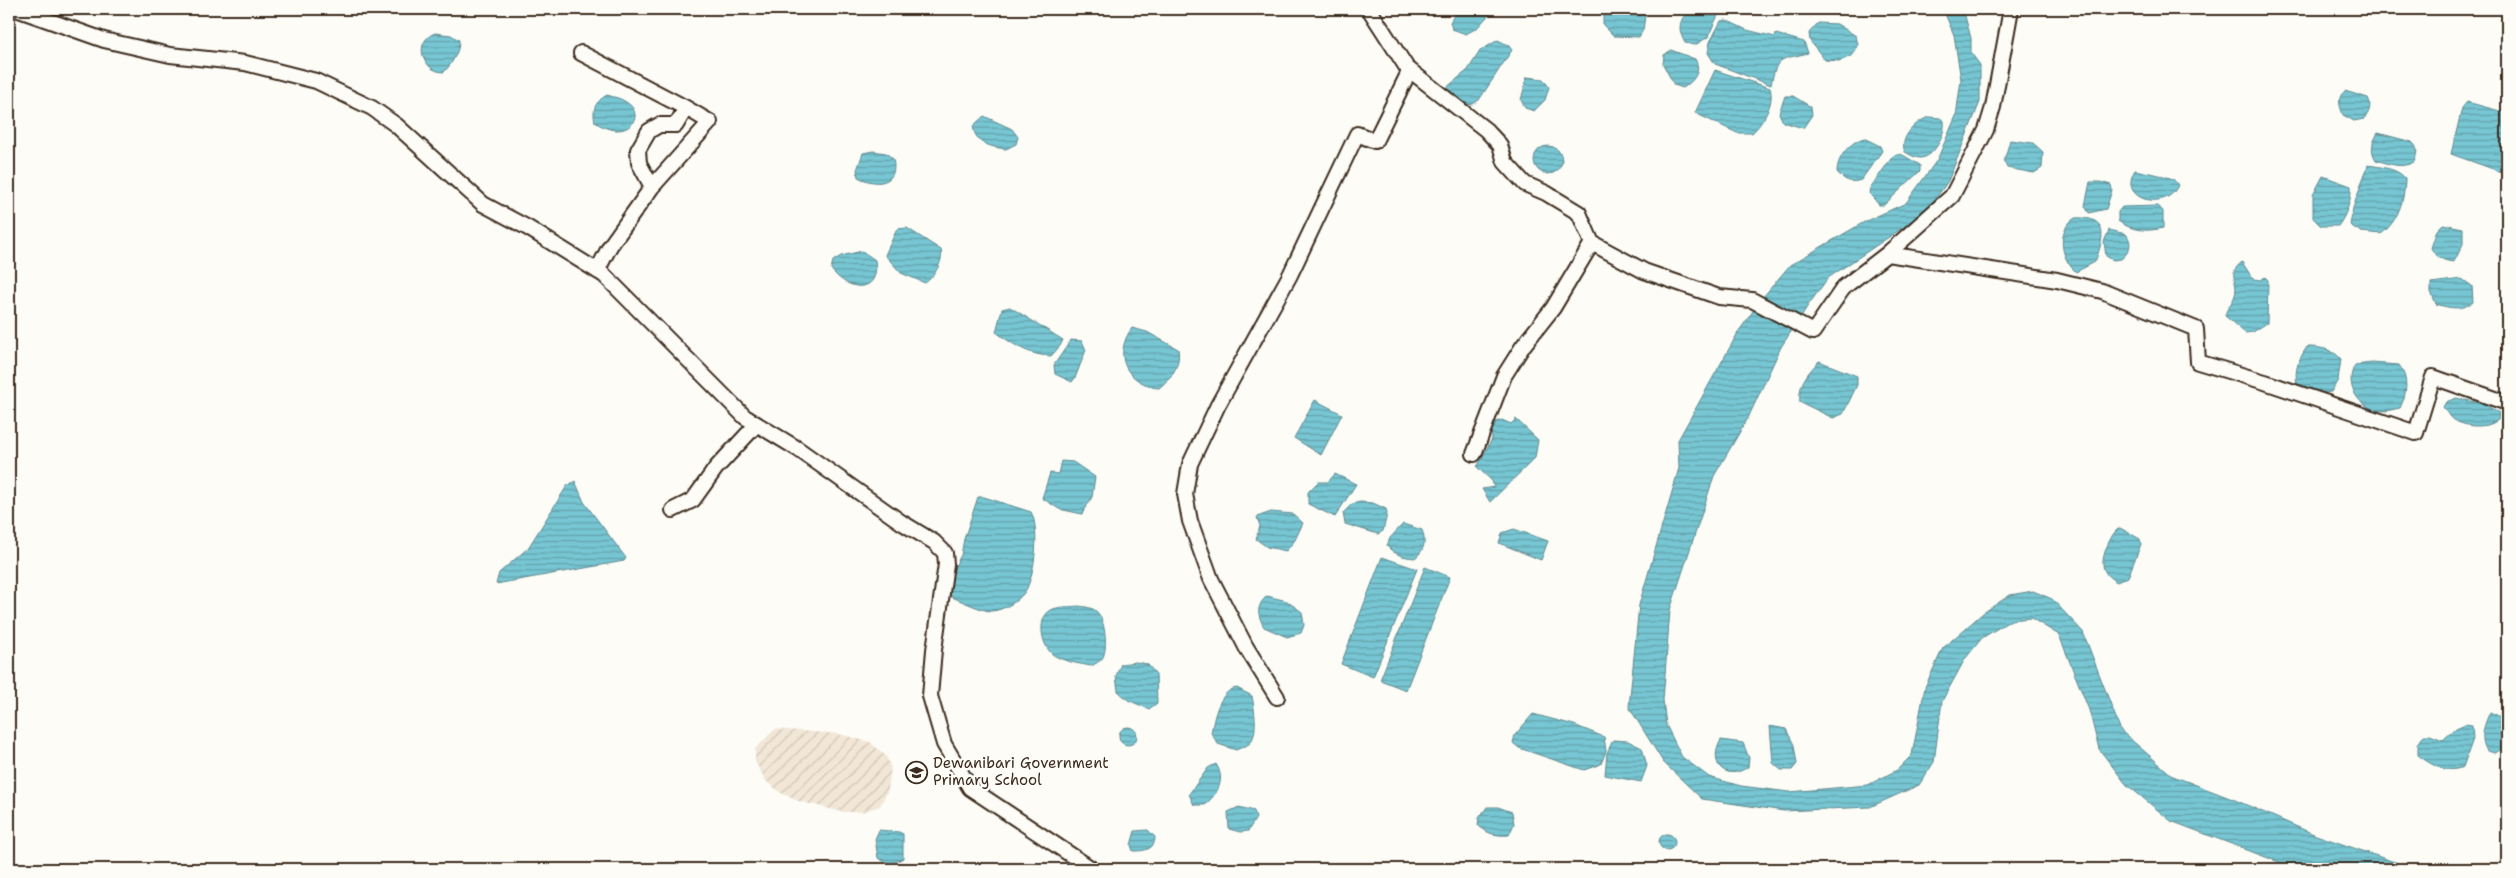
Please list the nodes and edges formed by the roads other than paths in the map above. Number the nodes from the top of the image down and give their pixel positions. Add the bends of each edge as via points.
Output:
1 (16, 9) edge
2 (1369, 9) edge
3 (2011, 9) edge
4 (581, 52) dead end
5 (1410, 70) junction
6 (686, 108) junction
7 (652, 187) junction
8 (1592, 243) junction
9 (1887, 254) junction
10 (597, 271) junction
11 (2507, 403) edge
12 (757, 424) junction
13 (1474, 454) dead end
14 (673, 510) dead end
15 (1277, 697) dead end
16 (1092, 869) edge

1 - 10 street via 104,40 170,55 245,63 316,81 372,108 483,204
2 - 5 street
3 - 9 street via 1986,130 1952,196
4 - 6 street
5 - 8 street via 1491,135 1500,144 1506,162 1525,184 1578,213
5 - 15 street via 1375,141 1357,134 1290,275 1218,405 1190,464 1184,494 1211,579
6 - 7 street via 676,125 659,126 649,131 638,150 639,163
6 - 7 street via 710,122
7 - 10 street via 610,246
8 - 9 street via 1644,271 1683,286 1719,297 1752,300 1813,332 1844,287
8 - 13 street via 1553,308 1504,376
9 - 11 street via 2057,280 2102,291 2196,329 2198,362 2416,433 2433,377
10 - 12 street via 746,417
12 - 14 street via 716,468 693,500
12 - 16 street via 934,542 945,553 930,696 944,744 970,788

